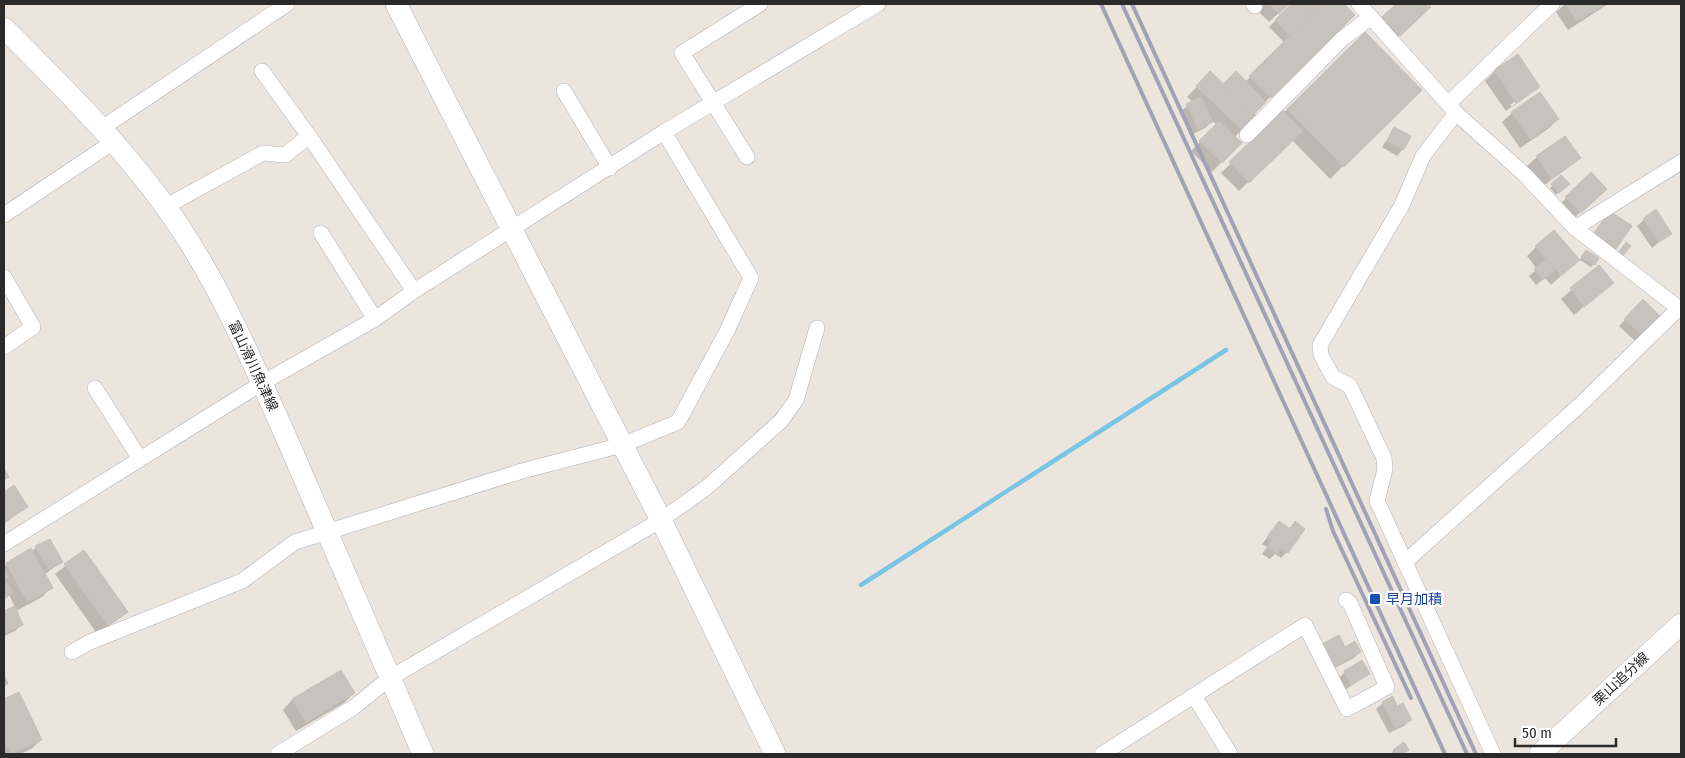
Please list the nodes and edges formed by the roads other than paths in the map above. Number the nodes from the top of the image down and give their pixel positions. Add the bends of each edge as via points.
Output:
1 (288, 4) edge
2 (396, 4) edge
3 (760, 4) edge
4 (878, 4) edge
5 (1359, 4) edge
6 (1552, 4) edge
7 (855, 10) edge
8 (1371, 17) junction
9 (4, 28) edge
10 (262, 71) dead end
11 (564, 91) dead end
12 (713, 103) junction
13 (1452, 109) junction
14 (664, 132) junction
15 (108, 135) junction
16 (1247, 135) dead end
17 (309, 136) junction
18 (747, 157) dead end
19 (1681, 162) edge
20 (610, 168) junction
21 (165, 207) junction
22 (4, 215) edge
23 (1575, 228) junction
24 (511, 231) junction
25 (321, 233) dead end
26 (4, 278) edge
27 (414, 291) junction
28 (1680, 309) edge
29 (375, 320) junction
30 (816, 328) dead end
31 (4, 346) edge
32 (262, 383) junction
33 (95, 388) dead end
34 (622, 445) junction
35 (140, 459) junction
36 (662, 520) junction
37 (328, 532) junction
38 (5, 541) edge
39 (1405, 562) junction
40 (1346, 600) dead end
41 (1681, 624) edge
42 (72, 652) dead end
43 (390, 678) junction
44 (1194, 696) junction
45 (1123, 749) edge
46 (278, 754) edge
47 (423, 754) edge
48 (775, 754) edge
49 (1102, 754) edge
50 (1230, 754) edge
51 (1493, 754) edge
52 (1540, 754) edge

1 - 15 street
2 - 24 main road
3 - 12 street via 682,53
4 - 7 street
5 - 8 street
6 - 13 street
7 - 12 street
8 - 13 street
8 - 16 street via 1342,39
9 - 15 main road, 富山滑川魚津線
10 - 17 street
11 - 20 street
12 - 14 street
12 - 18 street
13 - 23 street via 1524,174
13 - 39 street via 1422,156 1402,205 1320,345 1321,355 1334,377 1350,386 1384,458 1385,469 1376,501
14 - 20 street
14 - 34 street via 751,278 727,331 678,422
15 - 21 main road, 富山滑川魚津線
15 - 22 street
17 - 21 street via 285,155 263,153
17 - 27 street
19 - 23 street
20 - 24 street
21 - 32 main road, 富山滑川魚津線 via 220,297
23 - 28 street
24 - 27 street
24 - 34 main road
25 - 29 street
26 - 31 street via 34,327
27 - 29 street
28 - 39 street via 1581,404
29 - 32 street
30 - 36 street via 796,400 781,421 706,488
32 - 35 street
32 - 37 main road, 富山滑川魚津線
33 - 35 street
34 - 36 main road
34 - 37 street via 522,471
35 - 38 street
36 - 43 street
36 - 48 main road
37 - 42 street via 294,542 242,581
37 - 43 main road, 富山滑川魚津線
39 - 51 street
40 - 44 street via 1387,687 1347,709 1305,625
41 - 52 main road, 栗山追分線
43 - 46 street via 354,707
43 - 47 main road, 富山滑川魚津線
44 - 45 street
44 - 50 street
45 - 49 street

